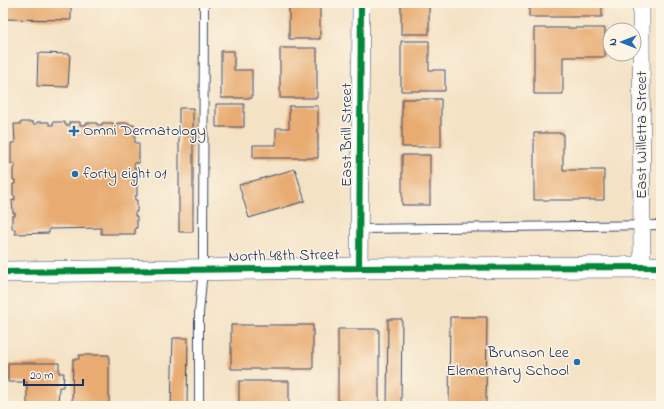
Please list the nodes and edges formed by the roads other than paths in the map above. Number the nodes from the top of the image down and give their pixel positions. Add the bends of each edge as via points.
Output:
1 (204, 3) edge
2 (361, 3) edge
3 (641, 3) edge
4 (642, 225) junction
5 (661, 225) edge
6 (360, 229) junction
7 (652, 267) edge
8 (359, 268) junction
9 (203, 269) junction
10 (3, 272) edge
11 (199, 406) edge

1 - 9 lane
2 - 6 street, East Brill Street
3 - 4 street, East Willetta Street
4 - 5 lane
4 - 6 lane
4 - 7 street, East Willetta Street
6 - 8 street, East Brill Street
7 - 8 street, North 48th Street
8 - 9 street, North 48th Street
9 - 10 street, North 48th Street
9 - 11 lane via 199,313

